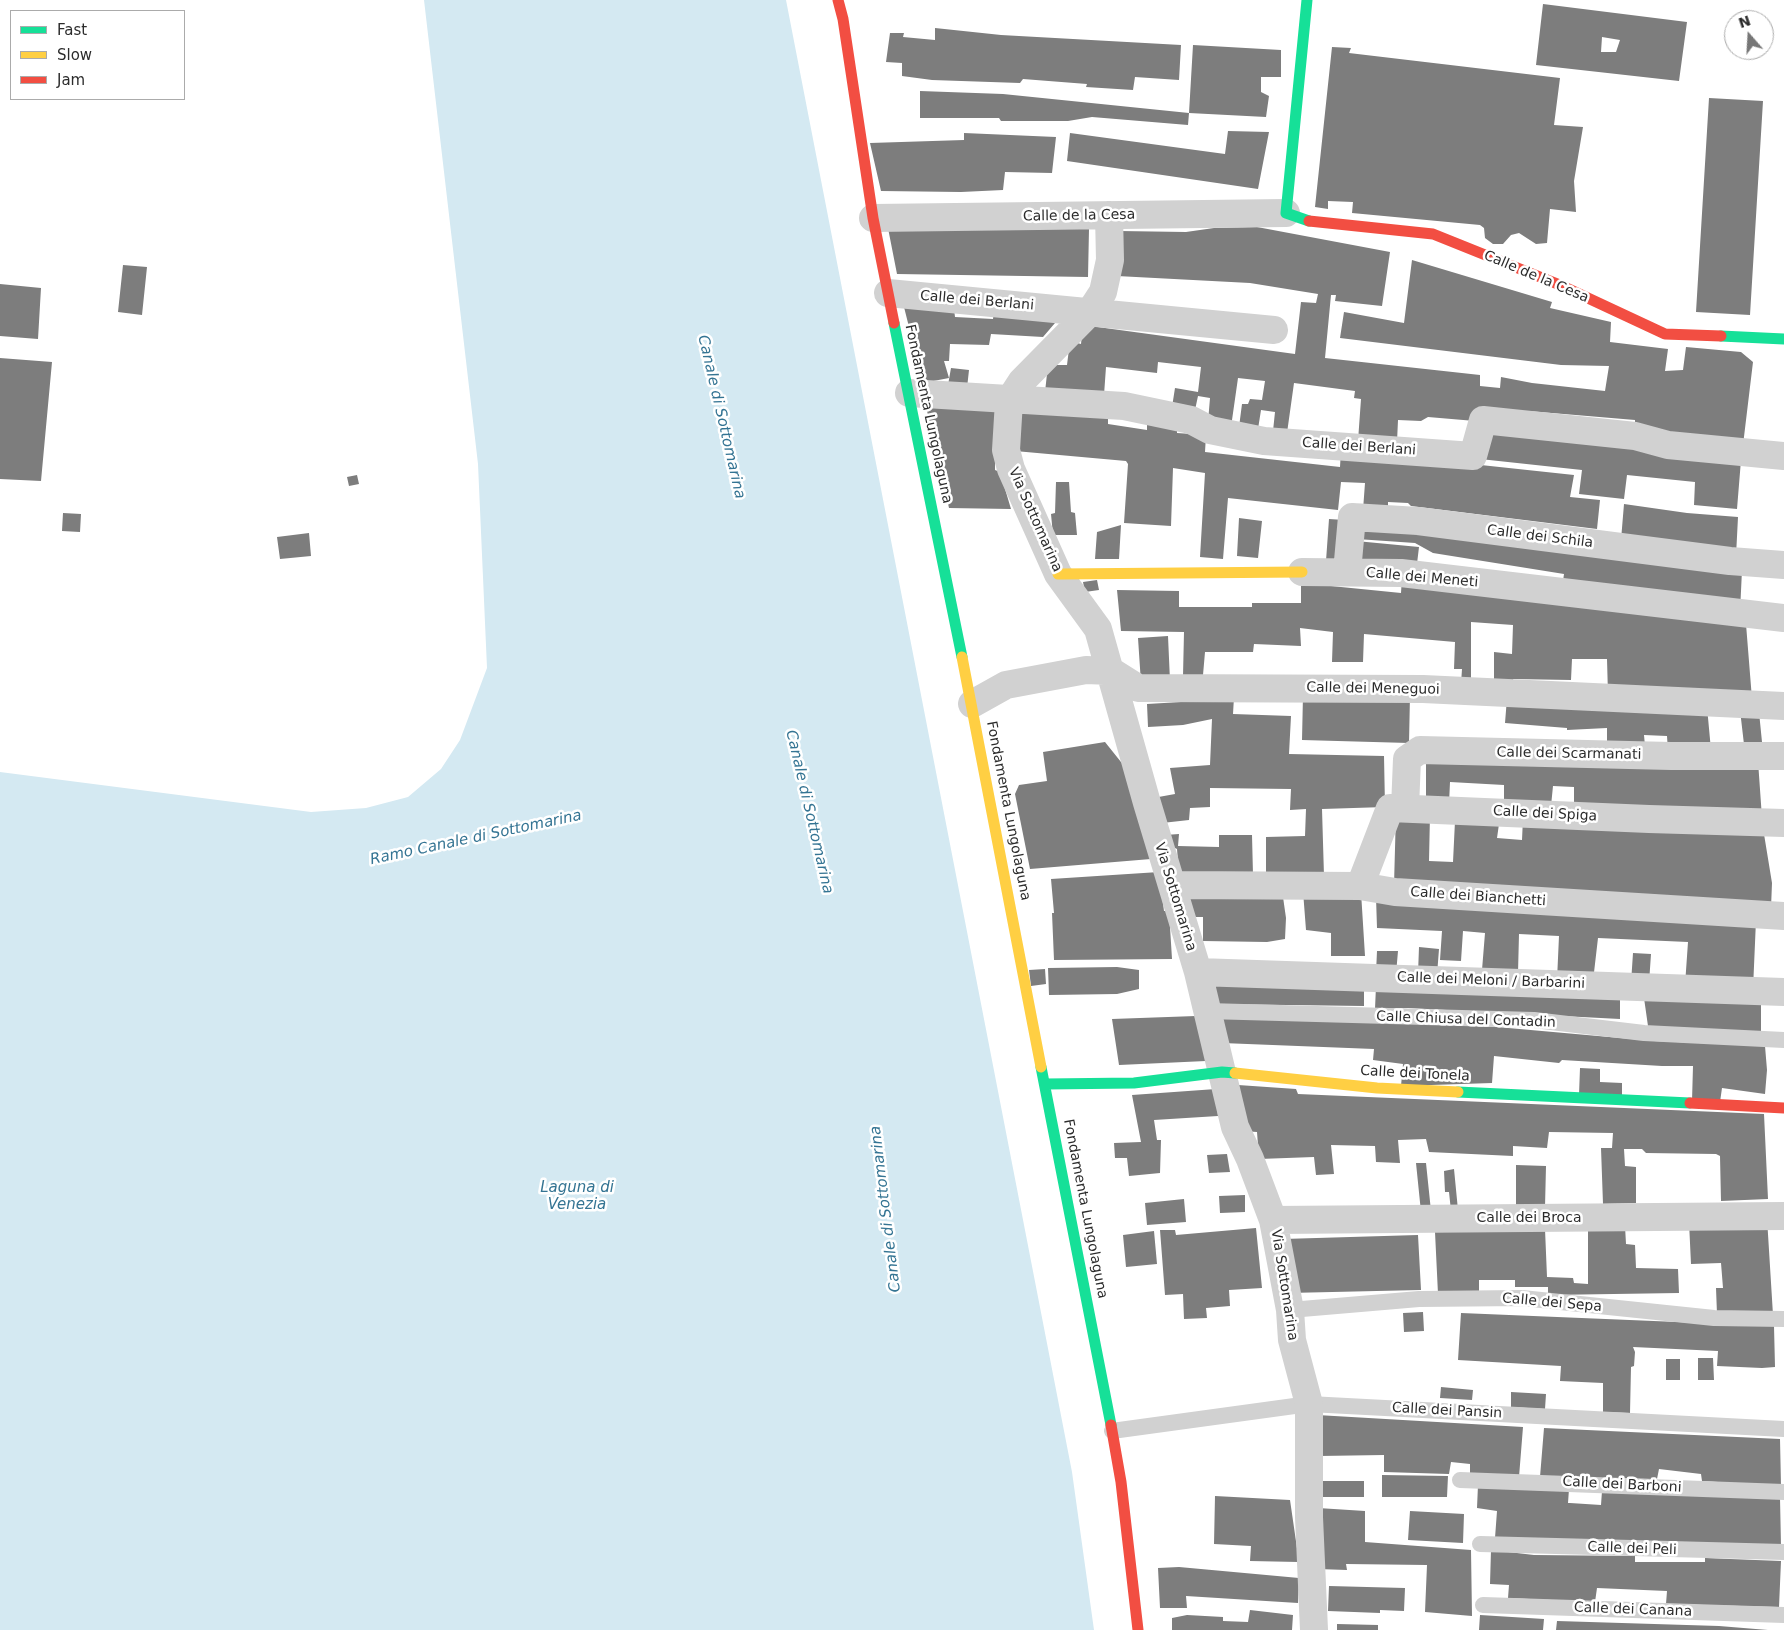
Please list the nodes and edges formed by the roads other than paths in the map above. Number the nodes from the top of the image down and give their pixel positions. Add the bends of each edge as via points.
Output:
1 (838, 0) edge
2 (1307, 0) edge
3 (1286, 213) junction
4 (1109, 215) junction
5 (873, 218) junction
6 (888, 293) junction
7 (1090, 312) junction
8 (1274, 330) dead end
9 (1784, 339) edge
10 (909, 393) junction
11 (1009, 401) junction
12 (1784, 456) edge
13 (1784, 565) edge
14 (1302, 572) joint
15 (1347, 572) junction
16 (1058, 574) junction
17 (1784, 618) edge
18 (1111, 671) junction
19 (972, 704) junction
20 (1784, 706) edge
21 (1784, 756) edge
22 (1405, 808) junction
23 (1784, 823) edge
24 (1172, 884) junction
25 (1360, 886) junction
26 (1784, 916) edge
27 (1198, 972) junction
28 (1784, 992) edge
29 (1207, 1011) junction
30 (1784, 1040) edge
31 (1222, 1072) junction
32 (1046, 1084) junction
33 (1784, 1108) edge
34 (1784, 1216) edge
35 (1273, 1220) junction
36 (1290, 1310) junction
37 (1784, 1319) edge
38 (1308, 1404) junction
39 (1784, 1429) edge
40 (1112, 1431) junction
41 (1460, 1480) dead end
42 (1784, 1492) edge
43 (1480, 1544) dead end
44 (1784, 1552) edge
45 (1483, 1605) dead end
46 (1784, 1615) edge
47 (1138, 1630) edge
48 (1314, 1630) edge

1 - 5 street, Fondamenta Lungolaguna
2 - 3 street
3 - 4 street, Calle de la Cesa
3 - 9 street, Calle de la Cesa via 1309,221 1433,234 1560,285 1665,334
4 - 5 street, Calle de la Cesa
4 - 7 street via 1110,260 1103,292
5 - 6 street, Fondamenta Lungolaguna
6 - 7 street, Calle dei Berlani
6 - 10 street, Fondamenta Lungolaguna
7 - 8 street, Calle dei Berlani
7 - 11 street via 1022,381
10 - 11 street, Calle dei Berlani
10 - 19 street, Fondamenta Lungolaguna
11 - 12 street, Calle dei Berlani via 1124,406 1191,420 1210,430 1264,441 1473,456 1482,420 1635,436 1668,445
11 - 16 street, Via Sottomarina via 1006,450 1011,469
13 - 15 street, Calle dei Schila via 1418,521 1352,517
14 - 15 street, Calle dei Meneti
14 - 16 street, Calle dei Meneti
15 - 17 street, Calle dei Meneti via 1402,573
16 - 18 street, Via Sottomarina via 1098,629
18 - 19 street, Calle dei Meneguoi via 1086,670 1006,685
18 - 20 street, Calle dei Meneguoi via 1138,688 1423,689
18 - 24 street, Via Sottomarina
19 - 32 street, Fondamenta Lungolaguna
21 - 22 street, Calle dei Scarmanati via 1420,750 1407,759
22 - 23 street, Calle dei Spiga
22 - 25 street, Calle dei Spiga via 1390,808
24 - 25 street, Calle dei Bianchetti
24 - 27 street, Via Sottomarina
25 - 26 street, Calle dei Bianchetti via 1395,892
27 - 28 street, Calle dei Meloni / Barbarini
27 - 29 street, Via Sottomarina
29 - 30 lane, Calle Chiusa del Contadin via 1534,1020 1644,1032
29 - 31 street, Via Sottomarina
31 - 32 street, Calle dei Tonela via 1134,1083
31 - 33 street, Calle dei Tonela via 1377,1088
31 - 35 street, Via Sottomarina via 1235,1127
32 - 40 street, Fondamenta Lungolaguna
34 - 35 street, Calle dei Broca
35 - 36 street, Via Sottomarina
36 - 37 lane, Calle dei Sepa via 1419,1299 1522,1298 1714,1318
36 - 38 street, Via Sottomarina via 1292,1340
38 - 39 lane, Calle dei Pansin
38 - 40 lane, Calle dei Pansin
38 - 48 street, Via Sottomarina
40 - 47 street, Fondamenta Lungolaguna
41 - 42 lane, Calle dei Barboni
43 - 44 lane, Calle dei Peli
45 - 46 lane, Calle dei Canana

